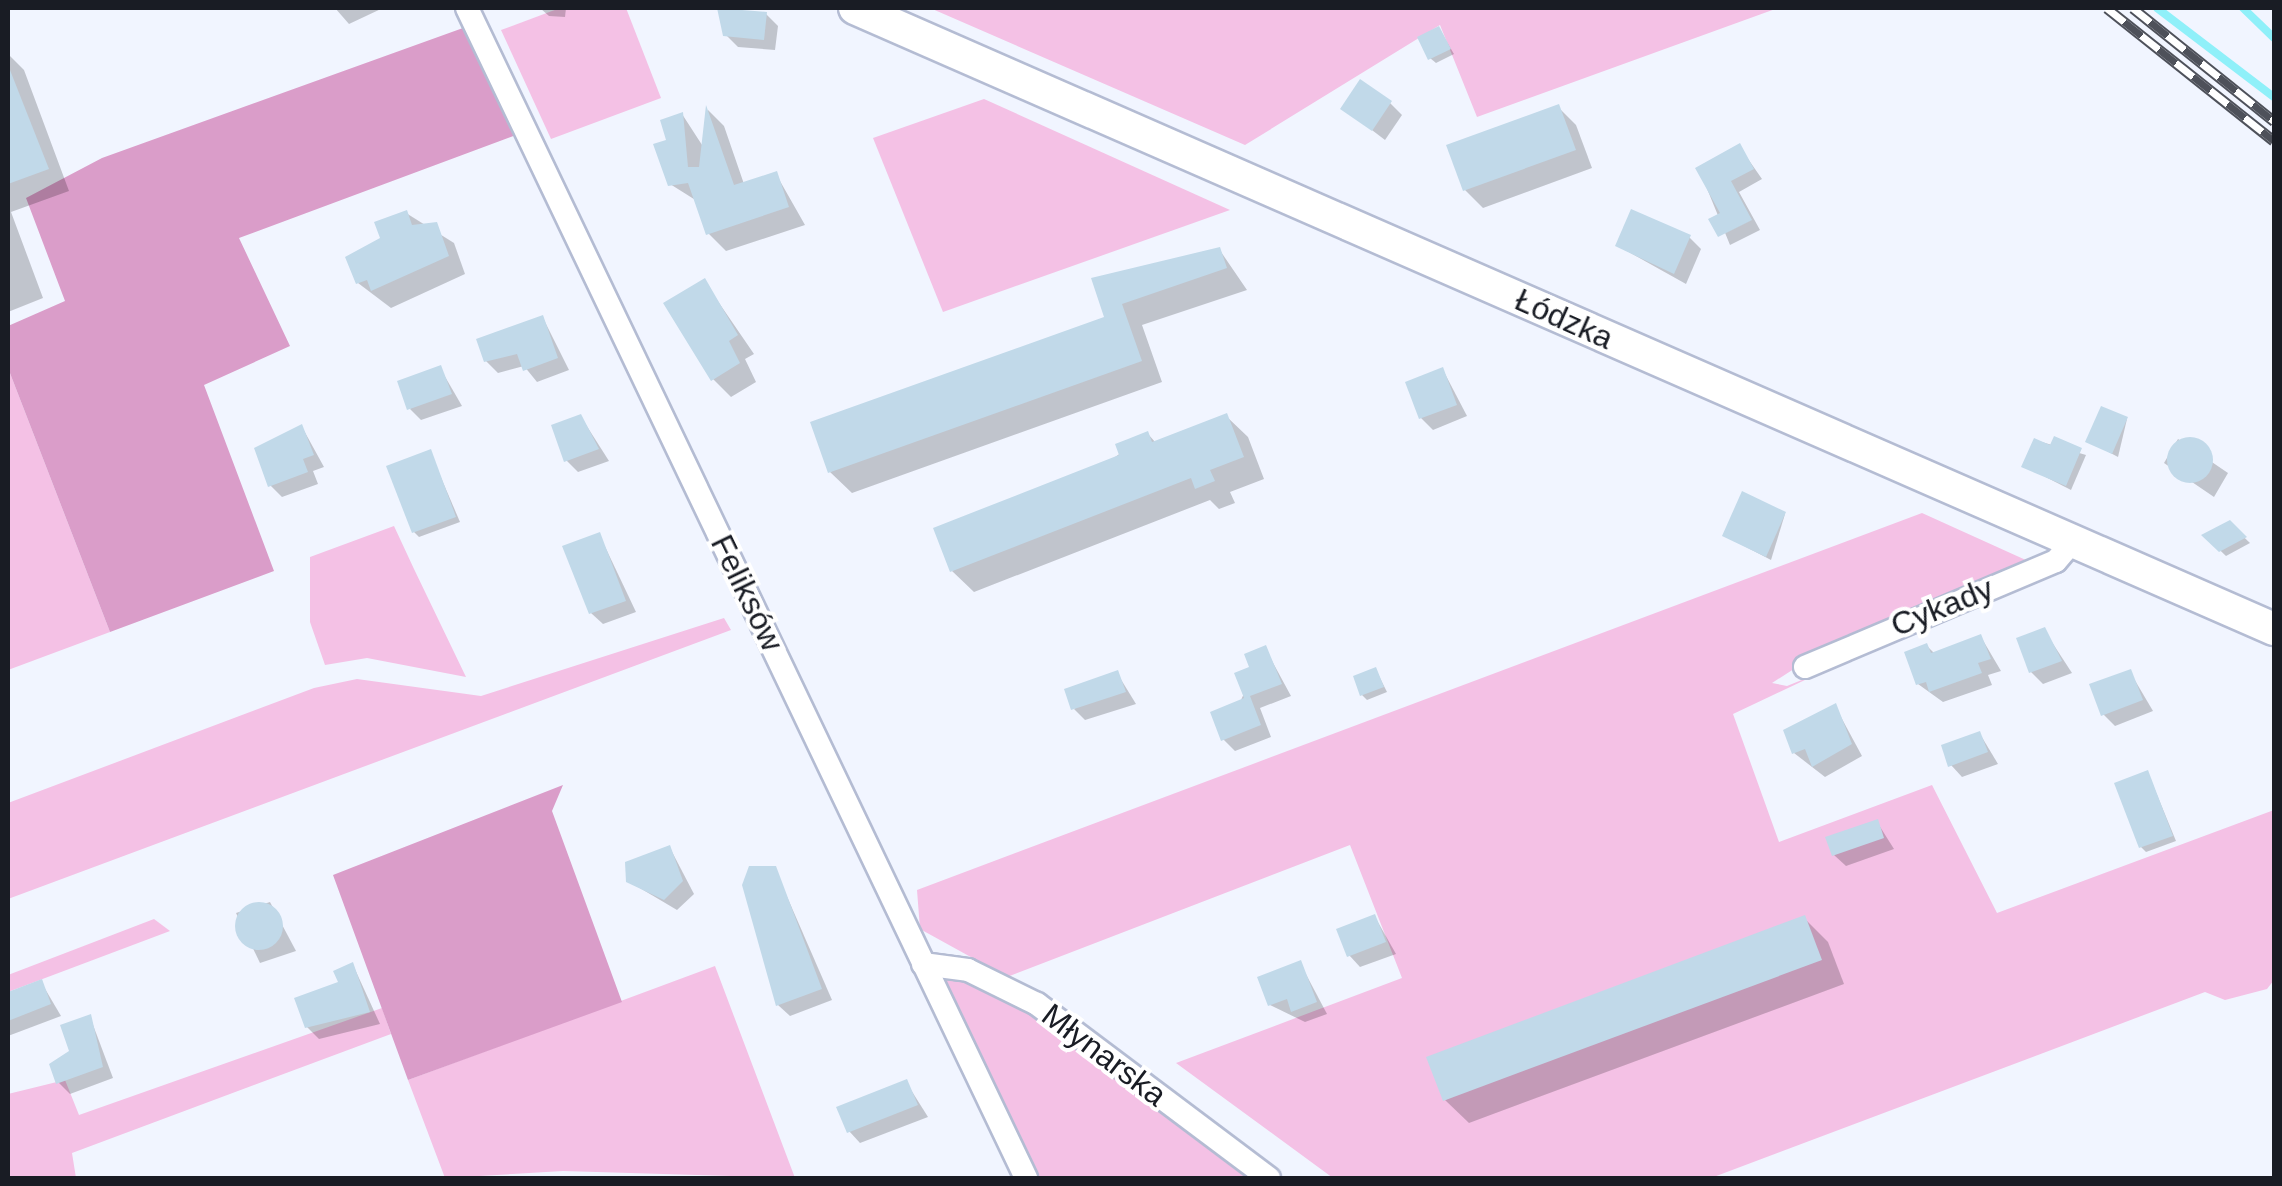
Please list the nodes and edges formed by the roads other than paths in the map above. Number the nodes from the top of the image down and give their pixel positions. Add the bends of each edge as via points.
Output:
1 (467, 8) edge
2 (855, 8) edge
3 (2073, 541) junction
4 (2274, 629) edge
5 (1805, 667) dead end
6 (923, 964) junction
7 (1026, 1178) edge
8 (1269, 1178) edge

1 - 6 street, Feliksów
2 - 3 main road, Łódzka
3 - 4 main road, Łódzka
3 - 5 street, Cykady via 2056,561
6 - 7 street, Feliksów
6 - 8 street, Młynarska via 968,970 1036,1004

